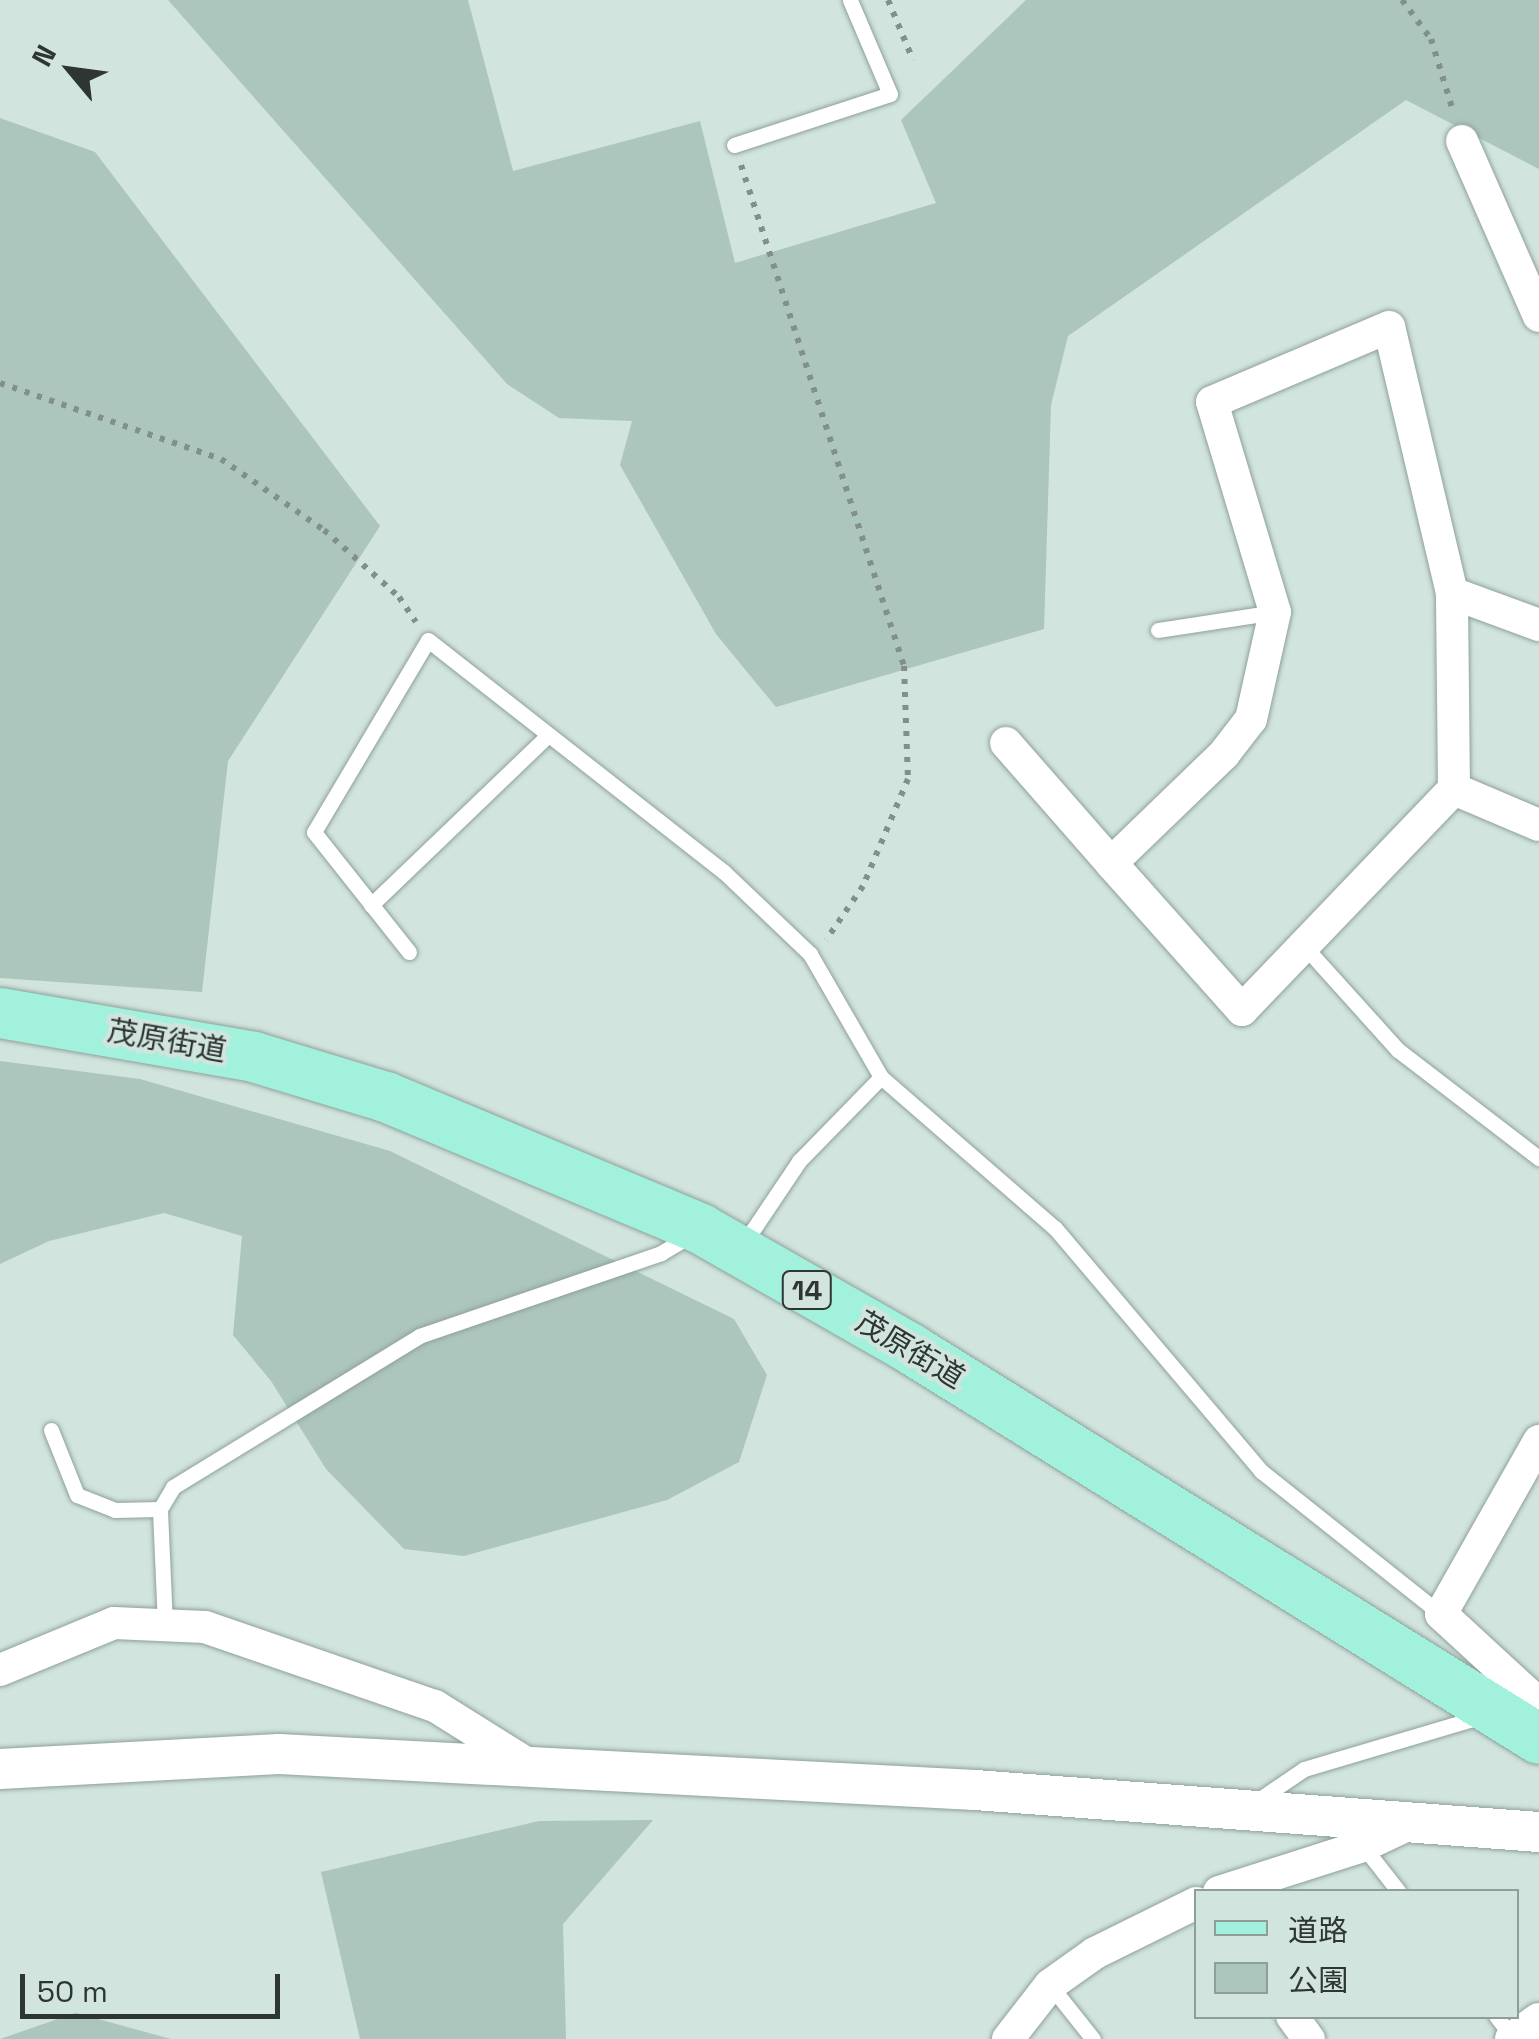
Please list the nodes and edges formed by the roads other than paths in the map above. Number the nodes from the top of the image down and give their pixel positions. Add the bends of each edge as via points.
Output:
1 (850, 0) edge
2 (1462, 141) road end
3 (734, 145) road end
4 (1539, 316) edge
5 (1452, 594) junction
6 (1275, 612) junction
7 (1539, 625) edge
8 (1158, 630) dead end
9 (548, 735) junction
10 (1006, 743) dead end
11 (1454, 789) junction
12 (1539, 825) edge
13 (1111, 863) junction
14 (371, 905) junction
15 (1306, 948) junction
16 (409, 952) dead end
17 (0, 1013) edge
18 (881, 1076) junction
19 (1539, 1158) edge
20 (720, 1240) junction
21 (51, 1430) dead end
22 (1539, 1441) edge
23 (160, 1509) junction
24 (1441, 1614) junction
25 (165, 1625) junction
26 (0, 1670) edge
27 (1524, 1712) edge
28 (0, 1769) edge
29 (538, 1770) junction
30 (1243, 1811) junction
31 (1417, 1820) junction
32 (1539, 1832) edge
33 (1363, 1846) junction
34 (1228, 1889) edge
35 (1396, 1889) edge
36 (1194, 1904) edge
37 (1050, 1985) junction
38 (1539, 2019) edge
39 (1008, 2039) edge
40 (1093, 2039) edge
41 (1513, 2039) edge

1 - 3 lane via 890,94
2 - 4 street
5 - 6 street via 1389,328 1212,402
5 - 7 street
5 - 11 street
6 - 8 lane
6 - 13 street via 1250,719 1224,754
9 - 14 lane
9 - 14 lane via 428,640 314,832
9 - 18 lane via 724,872 810,954
10 - 13 street
11 - 12 street
11 - 15 street
13 - 15 street via 1242,1010
14 - 16 lane
15 - 19 lane via 1398,1050
17 - 20 main road, 茂原街道 / 14 via 254,1056 386,1097
18 - 20 lane
18 - 24 lane via 1056,1228 1261,1471
20 - 23 lane via 661,1252 419,1336 173,1486
20 - 27 main road, 茂原街道 / 14
21 - 23 lane via 77,1495 115,1510
22 - 24 street
23 - 25 lane
24 - 27 street
25 - 26 street via 114,1622
25 - 29 street via 205,1626 434,1706
27 - 30 lane via 1304,1769
28 - 29 street via 279,1754
29 - 30 street via 975,1790
30 - 31 street
31 - 32 street
31 - 33 street
33 - 34 street
33 - 35 lane
36 - 37 street
37 - 39 street
37 - 40 lane
38 - 41 street

